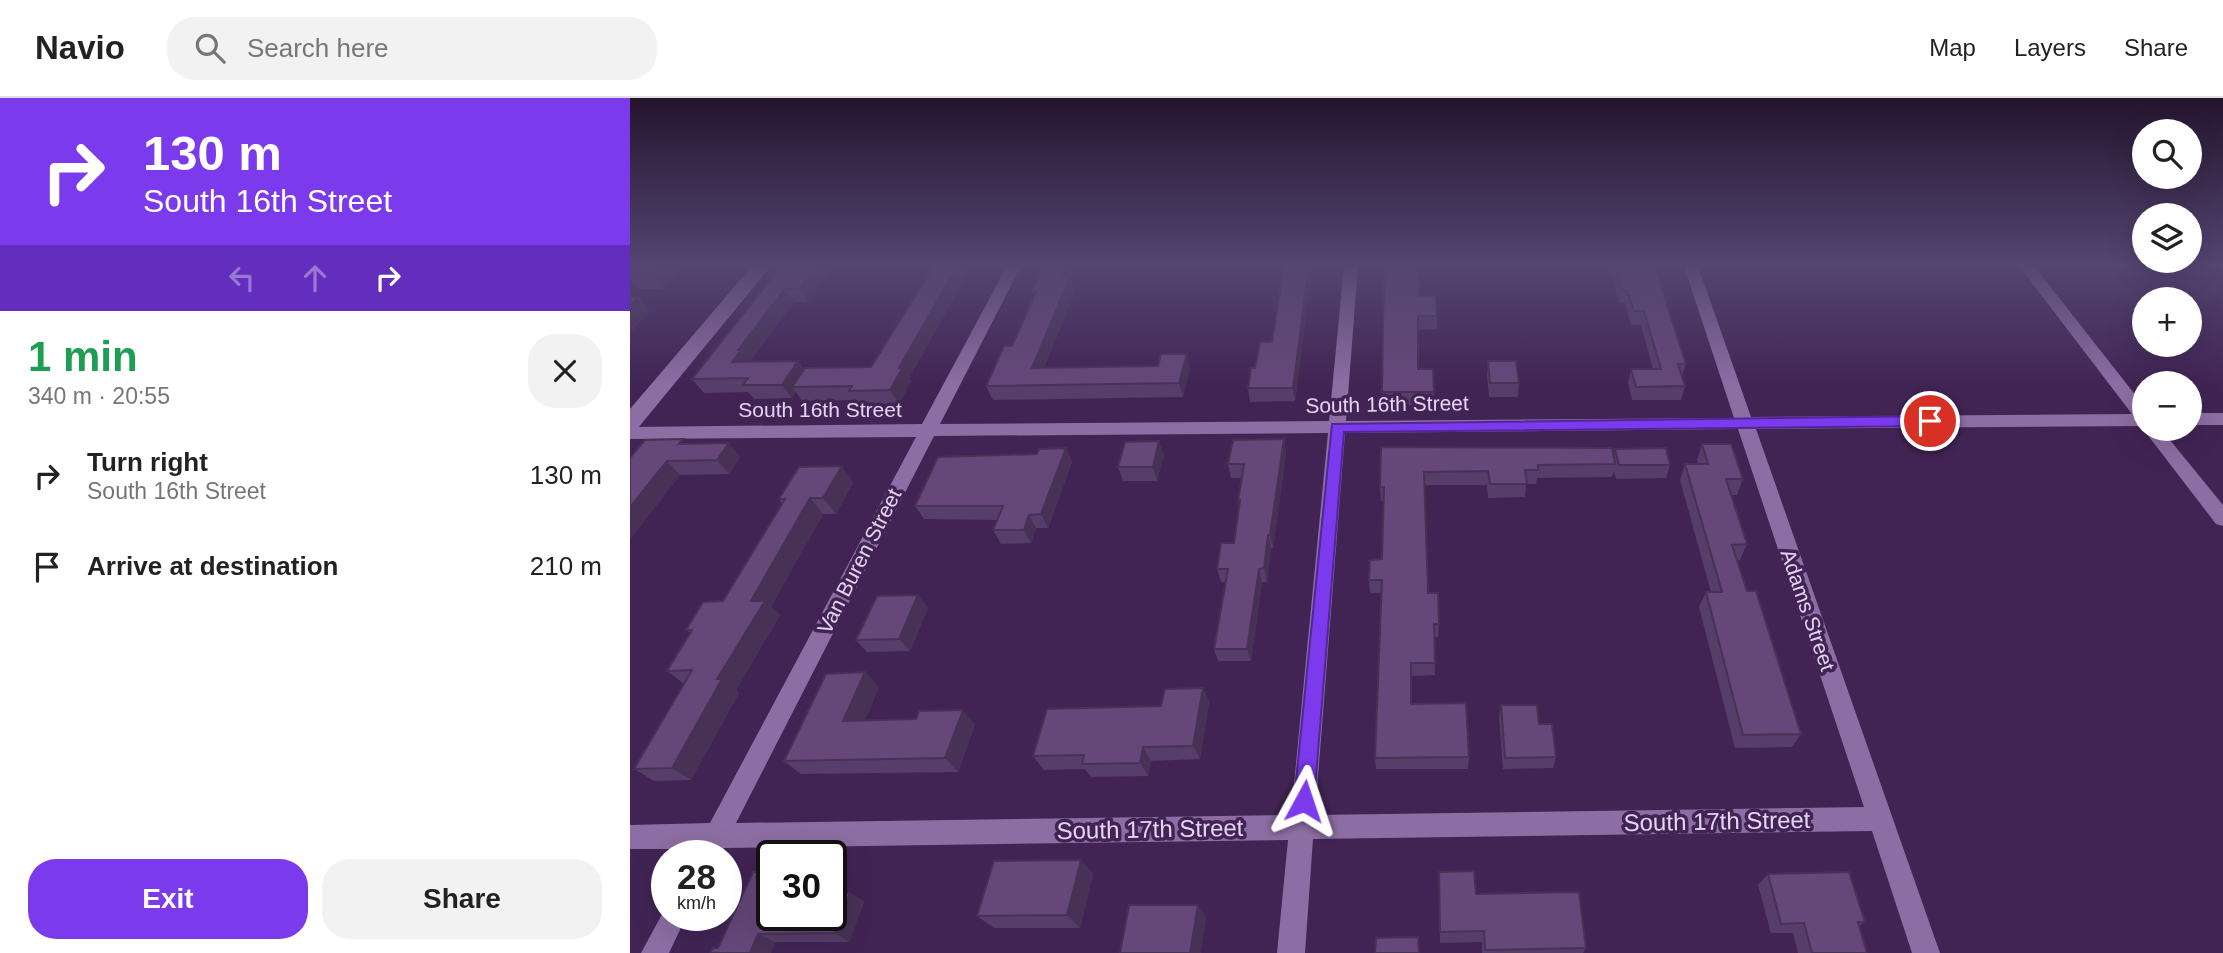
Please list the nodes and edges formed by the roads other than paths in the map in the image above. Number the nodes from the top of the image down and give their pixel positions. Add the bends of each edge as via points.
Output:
1 (728, 306) edge
2 (993, 306) edge
3 (1348, 306) edge
4 (1704, 306) edge
5 (2057, 306) edge
6 (2132, 403) edge
7 (2132, 419) edge
8 (2202, 419) edge
9 (2223, 419) edge
10 (630, 423) edge
11 (1743, 423) junction
12 (1337, 427) junction
13 (927, 432) junction
14 (630, 433) edge
15 (2161, 441) edge
16 (2223, 519) edge
17 (1880, 819) junction
18 (1302, 828) junction
19 (630, 837) edge
20 (660, 840) edge
21 (714, 840) edge
22 (742, 844) edge
23 (666, 931) edge
24 (654, 953) edge
25 (1291, 953) edge
26 (1926, 953) edge

1 - 10 street
2 - 13 street, Van Buren Street
3 - 12 street
4 - 11 street, Adams Street
5 - 6 street
7 - 11 street, South 16th Street
8 - 9 street
11 - 12 street, South 16th Street
11 - 17 street, Adams Street
12 - 13 street, South 16th Street
12 - 18 street
13 - 14 street, South 16th Street
13 - 21 street, Van Buren Street
15 - 16 street
17 - 18 street, South 17th Street
17 - 26 street, Adams Street
18 - 22 street, South 17th Street
18 - 25 street
19 - 20 street, South 17th Street
23 - 24 street

